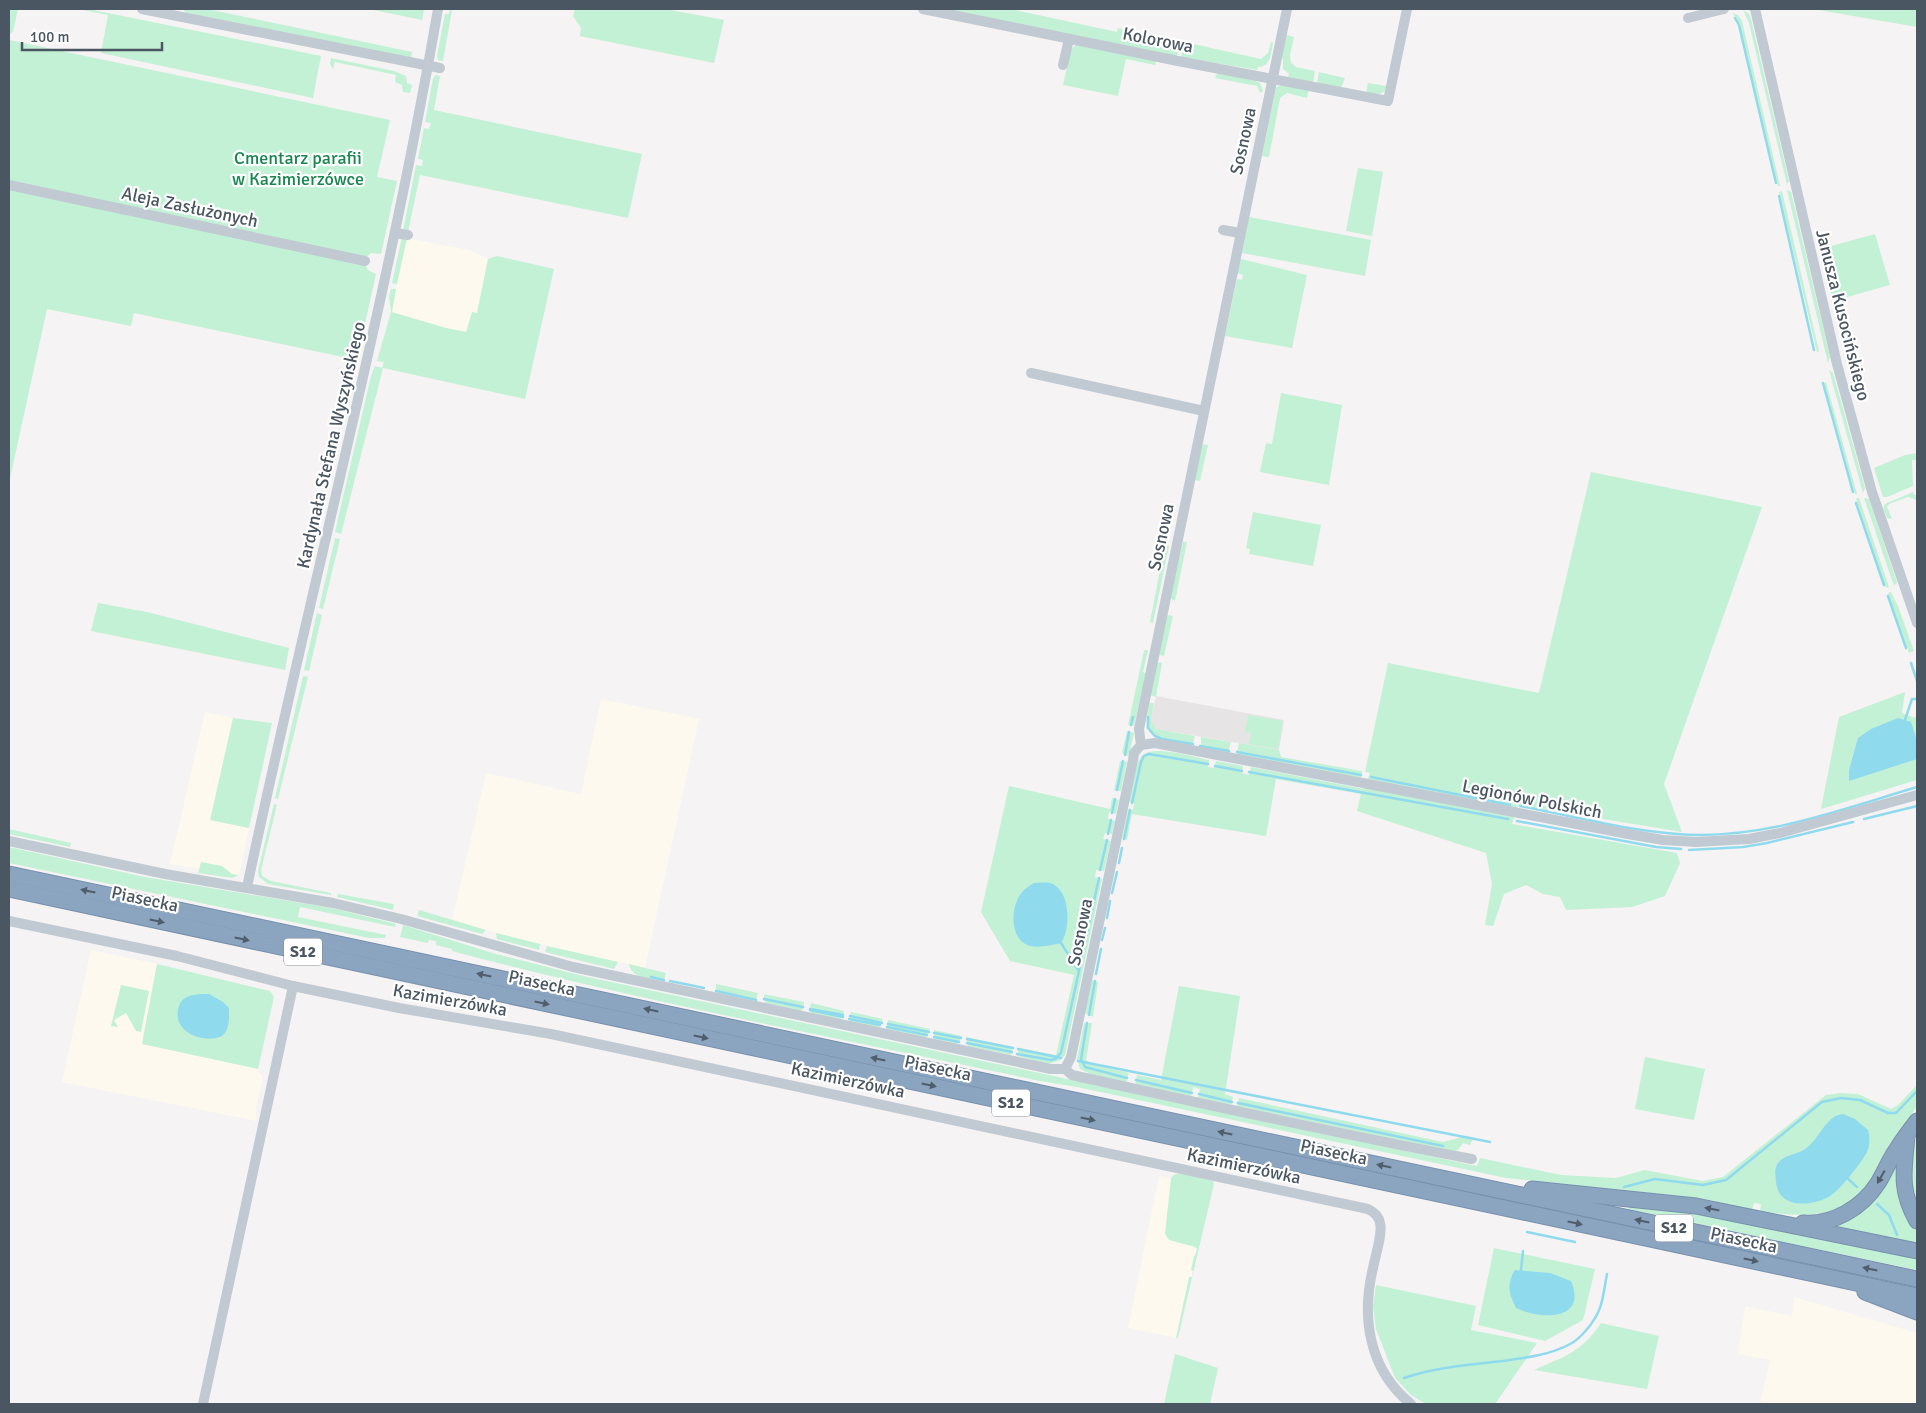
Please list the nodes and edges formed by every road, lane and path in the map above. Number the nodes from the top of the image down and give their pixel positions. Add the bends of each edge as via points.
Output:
1 (142, 9) edge
2 (438, 9) edge
3 (923, 9) edge
4 (1287, 9) edge
5 (1407, 9) edge
6 (1724, 9) edge
7 (1754, 9) edge
8 (177, 12) edge
9 (1688, 18) dead end
10 (1069, 39) junction
11 (1064, 65) dead end
12 (427, 66) junction
13 (440, 68) dead end
14 (1273, 78) junction
15 (9, 184) edge
16 (1223, 230) dead end
17 (395, 232) junction
18 (1240, 233) junction
19 (408, 235) dead end
20 (365, 261) dead end
21 (1031, 374) dead end
22 (1204, 411) junction
23 (1917, 623) edge
24 (1141, 745) junction
25 (1917, 795) edge
26 (9, 841) edge
27 (9, 874) edge
28 (247, 887) junction
29 (9, 889) edge
30 (9, 921) edge
31 (293, 986) junction
32 (1065, 1069) junction
33 (1917, 1121) edge
34 (1907, 1136) junction
35 (1472, 1159) dead end
36 (1432, 1177) junction
37 (1760, 1219) junction
38 (1917, 1221) edge
39 (1917, 1251) edge
40 (1814, 1274) junction
41 (1917, 1279) edge
42 (1917, 1296) edge
43 (1917, 1312) edge
44 (203, 1404) edge
45 (1411, 1404) edge

1 - 8 street
2 - 12 street, Kardynała Stefana Wyszyńskiego
3 - 10 street, Kolorowa
4 - 14 street, Sosnowa
5 - 14 street, Kolorowa via 1388,100
6 - 9 street
7 - 23 street, Janusza Kusocińskiego via 1853,425 1872,492
8 - 12 street
10 - 11 street
10 - 14 street, Kolorowa
12 - 13 street
12 - 17 street, Kardynała Stefana Wyszyńskiego
14 - 18 street, Sosnowa
15 - 20 street, Aleja Zasłużonych
16 - 18 street
17 - 19 street
17 - 28 street, Kardynała Stefana Wyszyńskiego
18 - 22 street, Sosnowa
21 - 22 street
22 - 24 street, Sosnowa via 1139,729
24 - 25 street, Legionów Polskich via 1155,743 1677,841 1721,841 1761,836
24 - 32 street, Sosnowa via 1132,760 1072,1049
26 - 28 street via 152,872
36 -> 27 highway, Piasecka / S12
28 - 32 street via 370,911 573,967 929,1044 1050,1069
29 -> 40 highway, Piasecka / S12
30 - 31 street via 177,956
31 - 44 street
31 - 45 street, Kazimierzówka via 551,1034 1368,1209 1375,1213 1381,1226 1368,1298 1368,1330 1380,1364 1396,1390
32 - 35 street via 1072,1074 1233,1110
33 - 34 highway
34 -> 37 highway via 1878,1184 1850,1212 1812,1224
34 - 38 highway via 1903,1184
37 -> 36 highway via 1696,1206
41 -> 36 highway, Piasecka / S12
37 - 39 highway
40 - 42 highway, Piasecka / S12
40 - 43 highway

